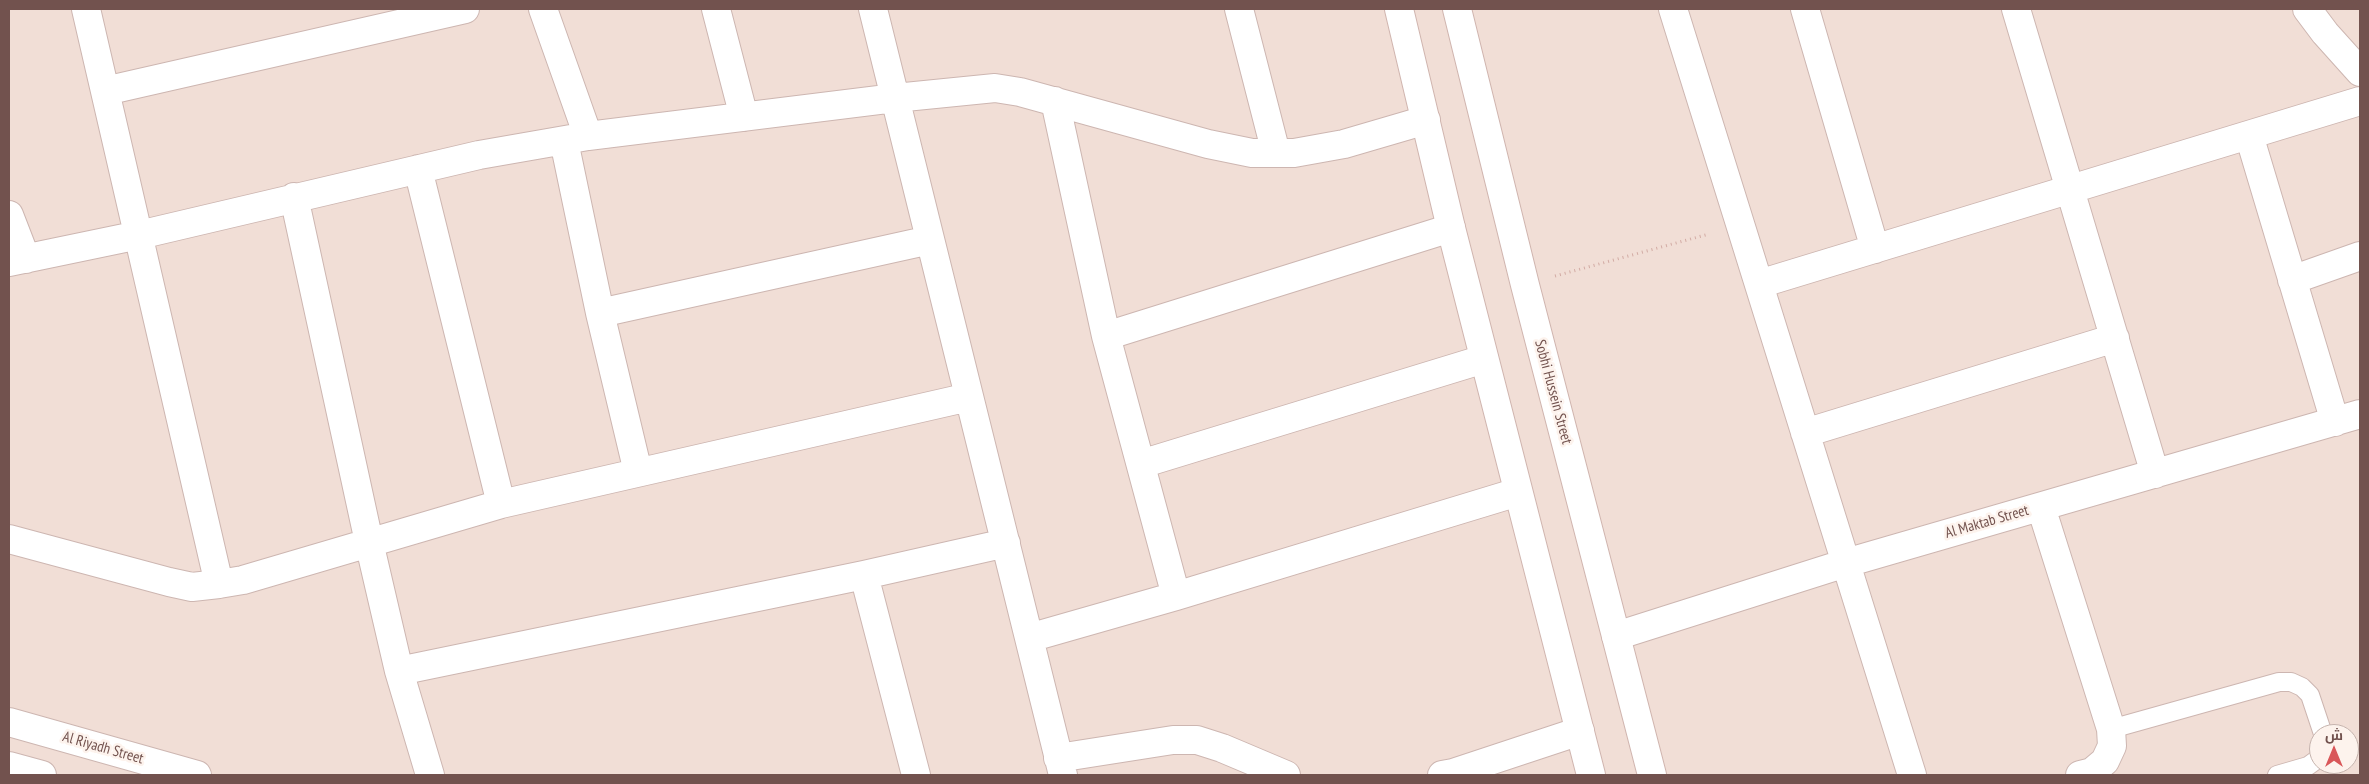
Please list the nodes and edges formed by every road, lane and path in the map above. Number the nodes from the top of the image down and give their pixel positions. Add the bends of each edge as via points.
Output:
1 (86, 9) edge
2 (465, 9) edge
3 (543, 9) edge
4 (716, 9) edge
5 (873, 9) edge
6 (1239, 9) edge
7 (1399, 9) edge
8 (1457, 9) edge
9 (1673, 9) edge
10 (2016, 9) edge
11 (2307, 9) edge
12 (1813, 11) edge
13 (2360, 72) edge
14 (105, 92) junction
15 (895, 98) junction
16 (1055, 100) junction
17 (2360, 102) edge
18 (744, 117) junction
19 (1426, 120) junction
20 (2249, 135) junction
21 (576, 138) junction
22 (1276, 153) junction
23 (418, 169) junction
24 (2070, 190) junction
25 (294, 197) junction
26 (9, 215) edge
27 (1740, 226) junction
28 (1451, 228) junction
29 (139, 235) junction
30 (930, 240) junction
31 (1875, 249) junction
32 (2360, 256) edge
33 (18, 260) edge
34 (2292, 280) junction
35 (1759, 284) junction
36 (1525, 285) junction
37 (600, 313) junction
38 (1106, 336) junction
39 (2114, 338) junction
40 (1484, 359) junction
41 (969, 397) junction
42 (2360, 414) edge
43 (2335, 422) junction
44 (1805, 433) junction
45 (1141, 464) junction
46 (638, 472) junction
47 (2155, 474) junction
48 (1518, 492) junction
49 (501, 504) junction
50 (2041, 507) junction
51 (9, 539) edge
52 (368, 542) junction
53 (1006, 544) junction
54 (1846, 563) junction
55 (864, 575) junction
56 (219, 584) junction
57 (1176, 596) junction
58 (1616, 636) junction
59 (1029, 638) junction
60 (400, 671) junction
61 (9, 722) edge
62 (2319, 724) edge
63 (2111, 730) junction
64 (1580, 731) junction
65 (2309, 765) edge
66 (9, 766) edge
67 (1061, 766) edge
68 (2107, 768) edge
69 (42, 775) edge
70 (197, 775) edge
71 (430, 775) edge
72 (916, 775) edge
73 (1286, 775) edge
74 (1442, 775) edge
75 (1591, 775) edge
76 (1652, 775) edge
77 (1912, 775) edge
78 (2080, 775) edge
79 (2277, 775) edge

1 - 14 street
2 - 14 street
3 - 21 street
4 - 18 street
5 - 15 street
6 - 22 street
7 - 19 street
8 - 36 street, Sobhi Hussein Street
9 - 27 street
10 - 24 street
11 - 13 street
12 - 31 street
14 - 29 street
15 - 16 street via 995,88
15 - 18 street
15 - 30 street
16 - 22 street via 1208,144 1252,153
16 - 38 street
17 - 20 street
18 - 21 street
19 - 22 street via 1344,144
19 - 28 street
20 - 24 street
20 - 34 street
21 - 23 street
21 - 37 street
23 - 25 street
23 - 49 street
24 - 31 street
24 - 39 street
25 - 29 street
25 - 52 street
26 - 33 street
27 - 35 street
27 - 36 path
28 - 38 street
28 - 40 street
29 - 33 street
29 - 56 street
30 - 37 street
30 - 41 street
31 - 35 street
32 - 34 street
34 - 43 street
35 - 44 street
36 - 58 street, Sobhi Hussein Street
37 - 46 street
38 - 45 street
39 - 44 street
39 - 47 street
40 - 45 street
40 - 48 street
41 - 46 street
41 - 53 street
42 - 43 street, Al Maktab Street
43 - 47 street, Al Maktab Street
44 - 54 street
45 - 57 street
46 - 49 street
47 - 50 street, Al Maktab Street
48 - 57 street
48 - 64 street
49 - 52 street
50 - 54 street, Al Maktab Street
50 - 63 street
51 - 56 street via 192,587
52 - 56 street via 243,580
52 - 60 street
53 - 55 street
53 - 59 street
54 - 58 street, Al Maktab Street
54 - 77 street
55 - 60 street
55 - 72 street
57 - 59 street
58 - 76 street, Sobhi Hussein Street
59 - 67 street
60 - 71 street
61 - 70 street, Al Riyadh Street
62 - 63 lane via 2310,695 2291,682 2278,682
63 - 68 street via 2112,746
64 - 74 street
64 - 75 street
65 - 79 lane
66 - 69 street
67 - 73 street via 1173,740 1197,740
68 - 78 street

